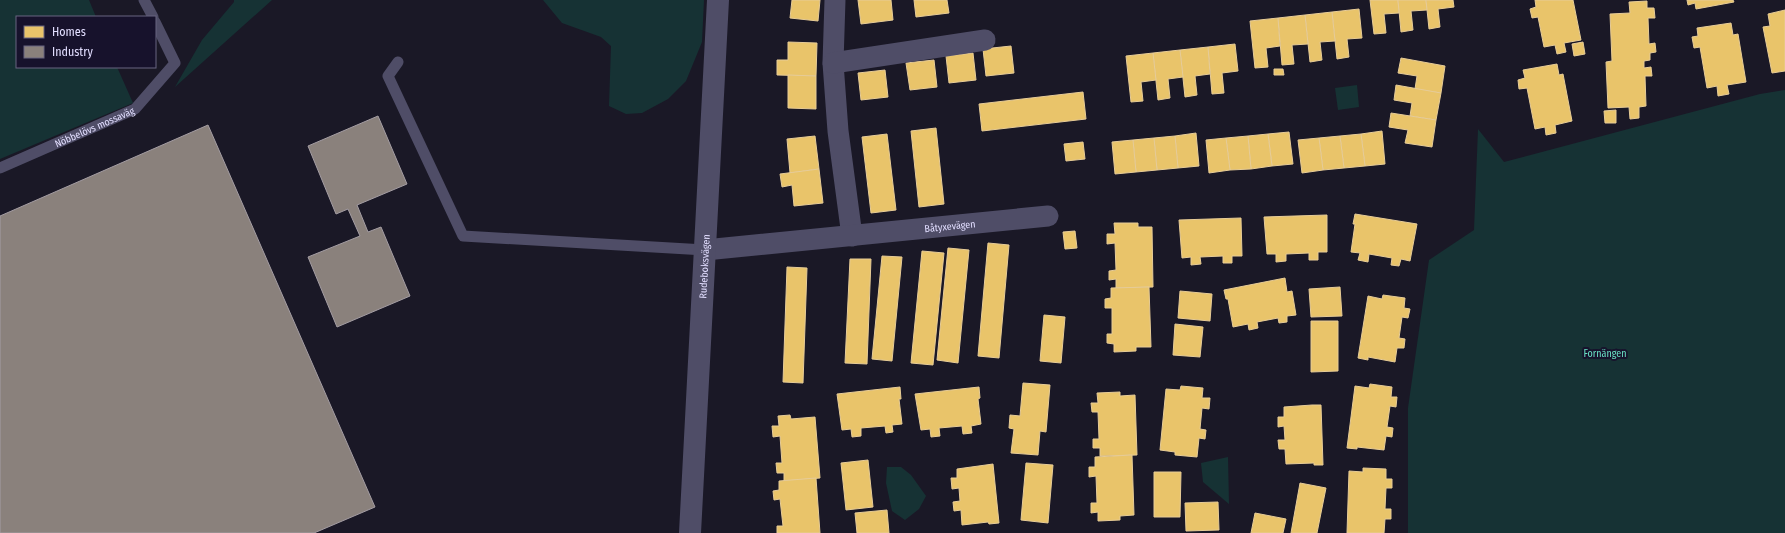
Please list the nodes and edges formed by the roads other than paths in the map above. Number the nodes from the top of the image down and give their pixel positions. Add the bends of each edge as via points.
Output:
1 (144, 0) edge
2 (718, 0) edge
3 (835, 0) edge
4 (152, 16) edge
5 (156, 24) edge
6 (985, 40) dead end
7 (398, 62) dead end
8 (833, 63) junction
9 (0, 168) edge
10 (1048, 216) dead end
11 (852, 236) junction
12 (705, 250) junction
13 (690, 533) edge

1 - 4 lane
2 - 12 street, Rudeboksvägen
3 - 8 street
5 - 9 lane, Nöbbelövs mossaväg via 175,63 135,109
6 - 8 street
7 - 12 lane via 388,76 463,236
8 - 11 street via 838,131
10 - 11 street, Båtyxevägen
11 - 12 street, Båtyxevägen
12 - 13 street, Rudeboksvägen

